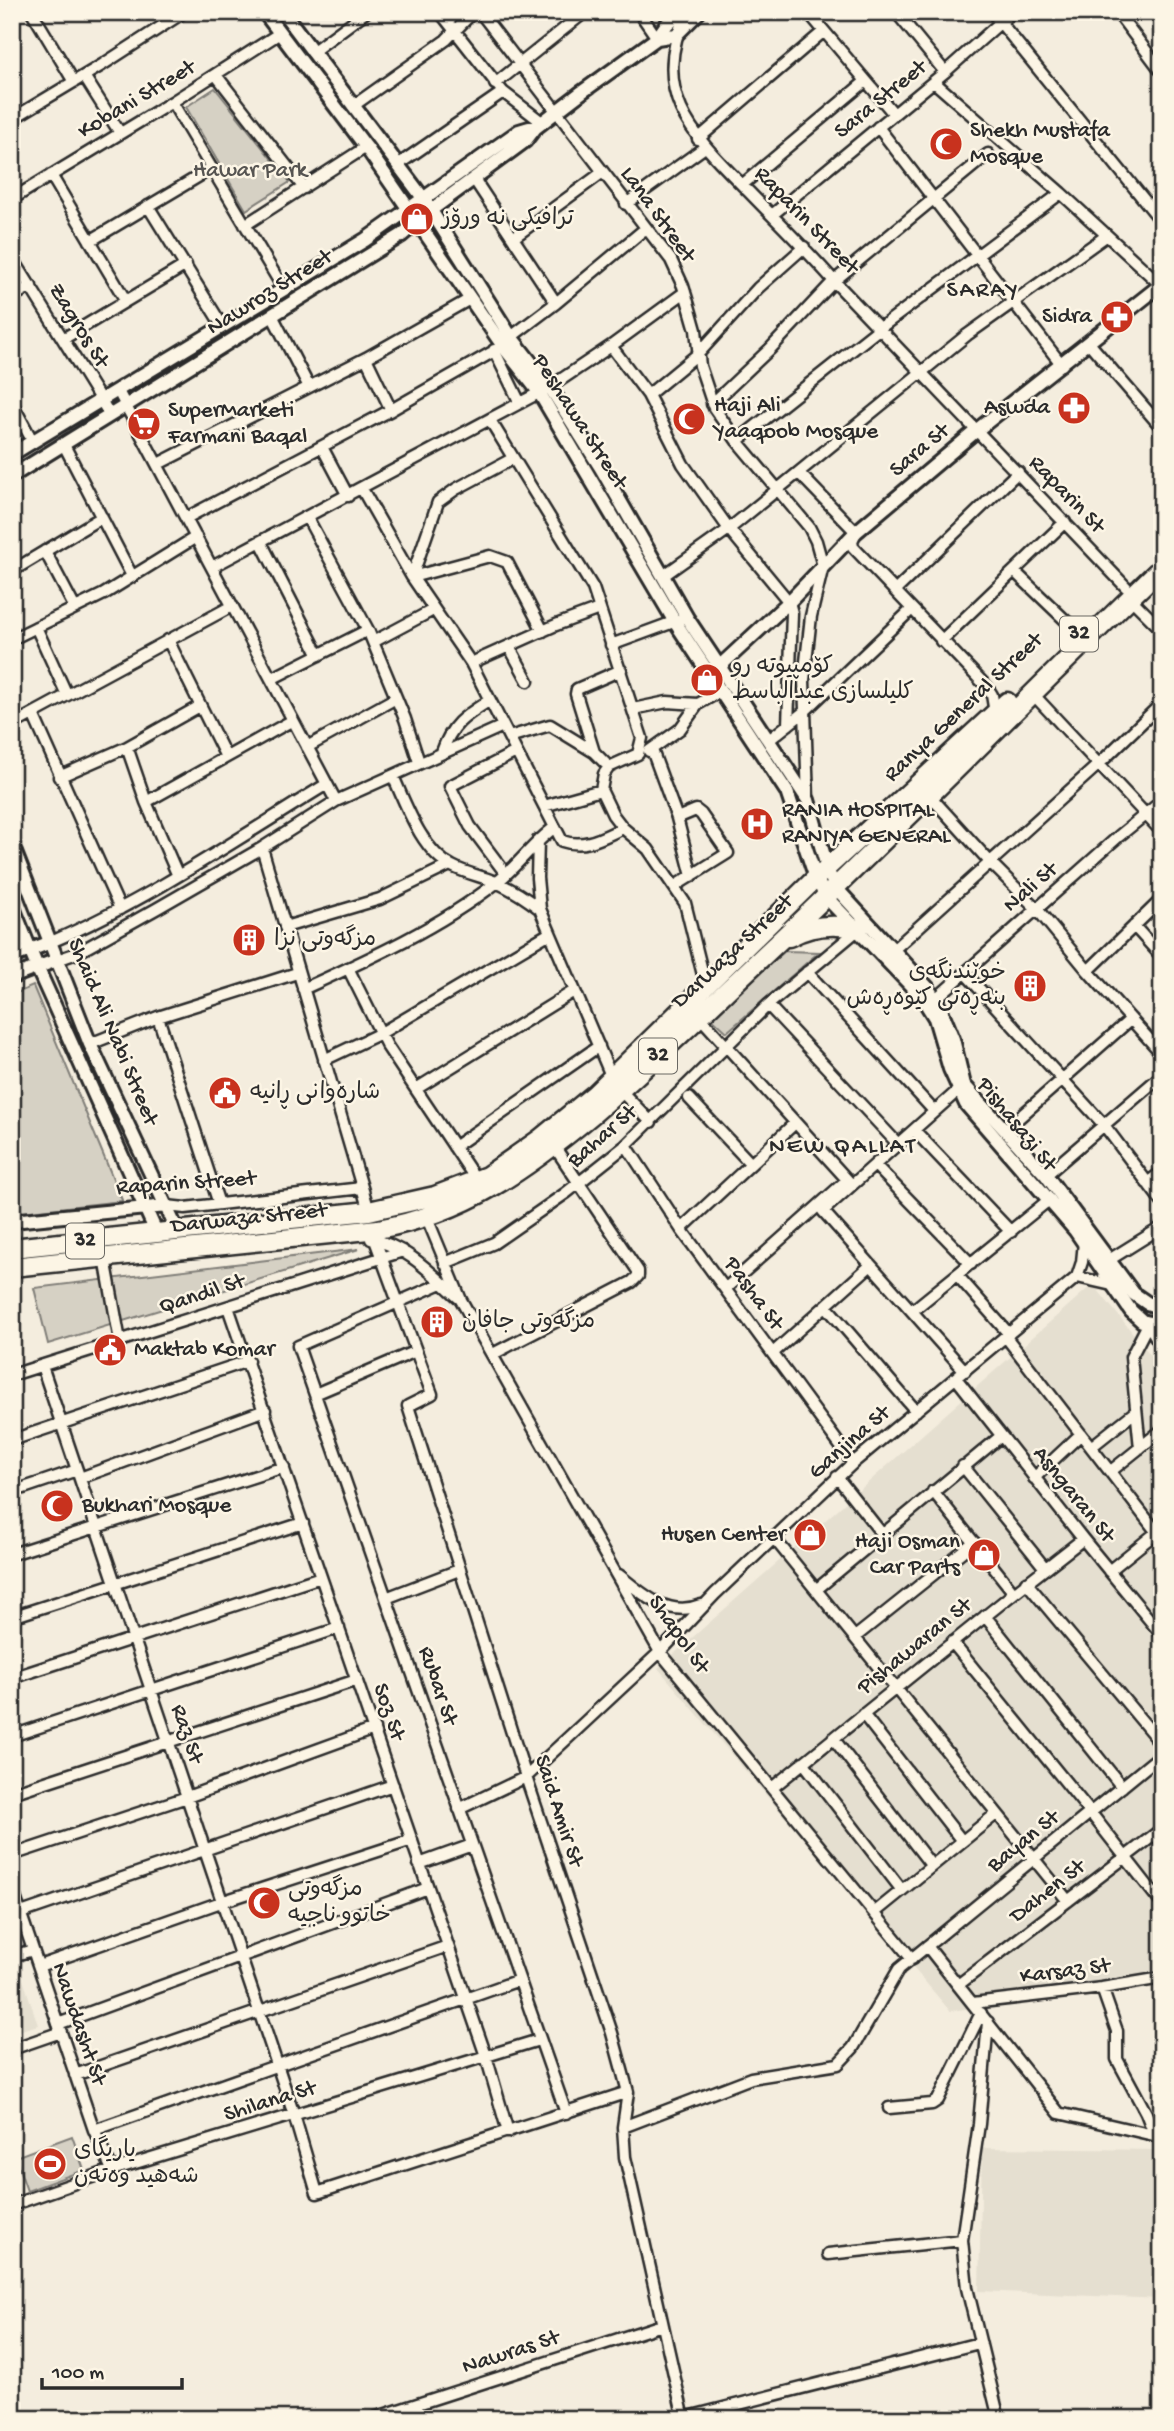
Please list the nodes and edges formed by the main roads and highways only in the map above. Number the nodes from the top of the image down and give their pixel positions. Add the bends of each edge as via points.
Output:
1 (264, 12) edge
2 (283, 12) edge
3 (680, 12) edge
4 (699, 12) edge
5 (657, 38) junction
6 (539, 126) junction
7 (423, 198) junction
8 (410, 209) junction
9 (431, 210) junction
10 (419, 222) junction
11 (1161, 284) edge
12 (503, 344) junction
13 (545, 390) junction
14 (12, 454) edge
15 (12, 476) edge
16 (1162, 554) edge
17 (1162, 567) edge
18 (1128, 593) junction
19 (681, 620) junction
20 (1083, 637) junction
21 (719, 667) junction
22 (12, 845) edge
23 (822, 873) junction
24 (831, 893) junction
25 (12, 905) edge
26 (859, 929) junction
27 (51, 942) junction
28 (774, 946) junction
29 (29, 949) junction
30 (12, 957) edge
31 (57, 960) junction
32 (37, 967) junction
33 (12, 977) edge
34 (931, 1003) junction
35 (616, 1084) junction
36 (961, 1087) junction
37 (167, 1206) junction
38 (146, 1207) junction
39 (12, 1221) edge
40 (178, 1232) junction
41 (157, 1234) junction
42 (12, 1248) edge
43 (12, 1268) edge
44 (1158, 1307) edge
45 (1148, 1324) junction
46 (1162, 1326) edge

1 - 8 main road, Peshawa Street
2 - 7 main road, Peshawa Street
3 - 5 main road, Nawroz Street
4 - 5 main road, Nawroz Street via 676,35
5 - 6 main road, Nawroz Street
6 - 7 main road, Nawroz Street via 519,131
6 - 9 main road, Nawroz Street
7 - 8 main road, Nawroz Street
7 - 9 main road, Peshawa Street
8 - 10 main road, Peshawa Street
8 - 14 main road, Nawroz Street
9 - 10 main road, Nawroz Street
9 - 12 main road, Peshawa Street
10 - 12 main road, Peshawa Street
10 - 15 main road, Nawroz Street
11 - 21 main road, Sara St via 856,531
12 - 13 main road, Peshawa Street
13 - 19 main road, Peshawa Street
13 - 19 main road, Peshawa Street via 601,468 663,576
16 - 18 highway, Ranya General Street / 32
17 - 18 highway, 32
18 - 20 highway, Ranya General Street / 32
19 - 21 main road, Peshawa Street
19 - 23 main road, Peshawa Street via 787,792
20 - 23 highway, Ranya General Street / 32
20 - 24 highway, Darwaza Street / 32
21 - 23 main road, Peshawa Street via 808,800
22 - 27 main road, Shaid Ali Nabi Street
23 - 24 main road, Pishasazi St
23 - 35 highway, Ranya General Street / 32
24 - 26 main road, Pishasazi St
24 - 28 highway, Darwaza Street / 32
24 - 34 main road, Pishasazi St via 928,988
25 - 29 main road
26 - 28 highway via 813,928
26 - 34 main road, Pishasazi St
27 - 29 main road
27 - 31 main road, Shaid Ali Nabi Street
28 - 35 highway, Darwaza Street / 32
29 - 30 main road
29 - 32 main road
31 - 32 main road
31 - 37 main road, Shaid Ali Nabi Street via 90,1044
32 - 33 main road
32 - 38 main road
34 - 36 main road, Pishasazi St via 941,1010 953,1039
35 - 40 highway, Ranya General Street / 32 via 496,1171 435,1196 369,1211
35 - 43 highway, Darwaza Street / 32 via 554,1146 495,1187 427,1218 343,1234
36 - 44 main road, Pishasazi St via 1046,1175 1134,1294
36 - 45 main road, Pishasazi St via 972,1112 1084,1242 1130,1311
37 - 38 main road, Raparin Street
37 - 40 main road, Shaid Ali Nabi Street
38 - 39 main road, Raparin Street
38 - 41 main road
40 - 41 highway, Ranya General Street / 32
41 - 42 highway, 32
44 - 45 main road
45 - 46 main road

